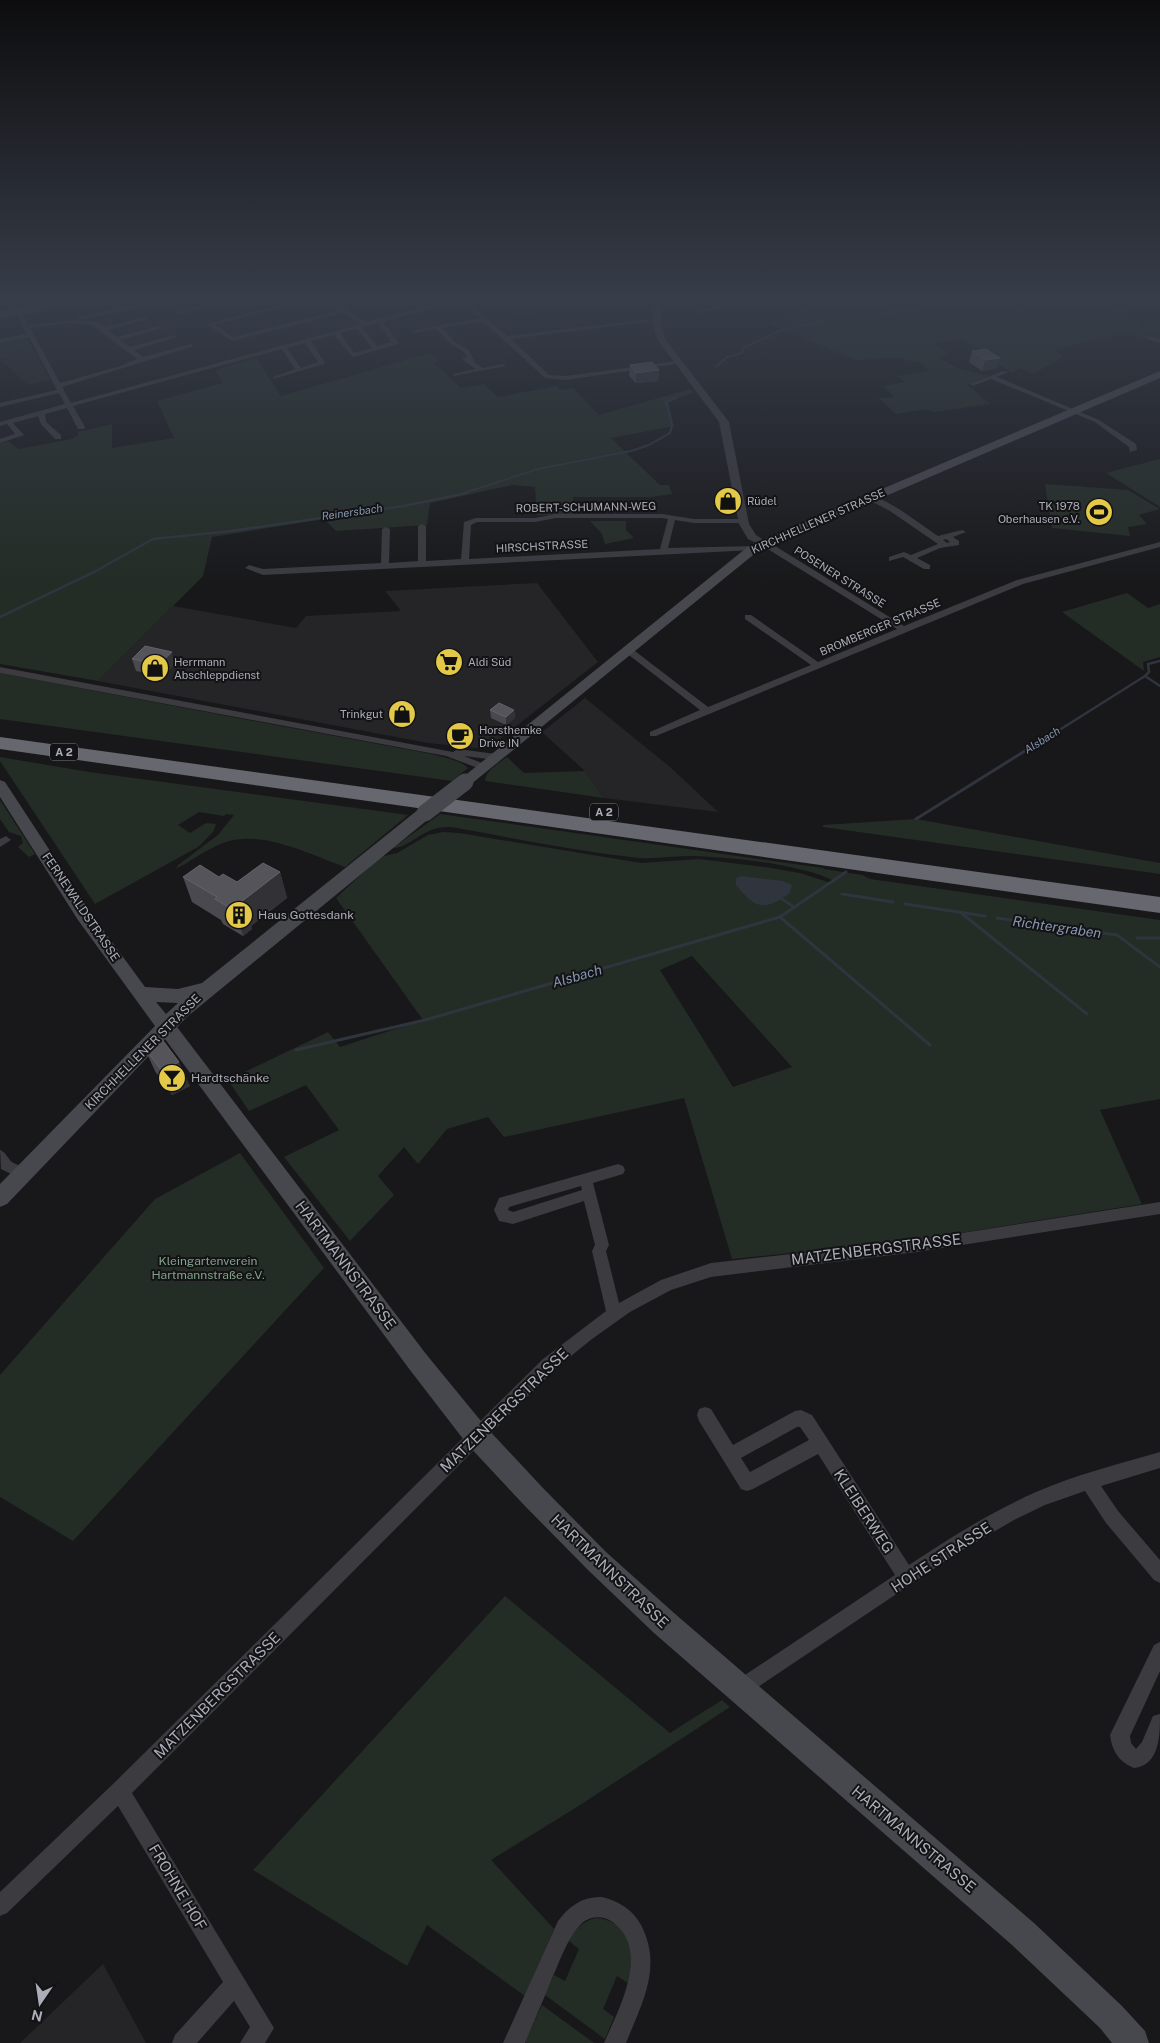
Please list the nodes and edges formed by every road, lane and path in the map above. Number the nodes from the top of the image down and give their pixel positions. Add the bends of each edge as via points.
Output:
1 (35, 395) edge
2 (63, 395) edge
3 (109, 395) edge
4 (704, 395) edge
5 (1037, 395) edge
6 (1109, 395) edge
7 (0, 406) edge
8 (69, 406) junction
9 (1074, 410) junction
10 (41, 413) junction
11 (12, 420) junction
12 (0, 424) edge
13 (81, 427) dead end
14 (58, 437) dead end
15 (0, 441) edge
16 (1133, 450) dead end
17 (870, 497) junction
18 (672, 518) junction
19 (743, 521) junction
20 (422, 526) dead end
21 (386, 529) dead end
22 (962, 532) dead end
23 (947, 536) junction
24 (935, 540) junction
25 (1160, 544) edge
26 (759, 546) junction
27 (946, 546) junction
28 (663, 551) junction
29 (910, 558) junction
30 (892, 559) dead end
31 (465, 561) junction
32 (422, 564) junction
33 (385, 566) junction
34 (927, 567) dead end
35 (249, 568) dead end
36 (748, 617) dead end
37 (904, 630) junction
38 (628, 650) junction
39 (818, 666) junction
40 (0, 670) edge
41 (708, 711) junction
42 (0, 729) edge
43 (653, 734) dead end
44 (0, 743) edge
45 (448, 753) junction
46 (496, 757) junction
47 (483, 767) junction
48 (0, 785) edge
49 (1160, 889) edge
50 (1160, 905) edge
51 (209, 987) junction
52 (140, 992) junction
53 (166, 1026) junction
54 (0, 1156) edge
55 (618, 1170) dead end
56 (23, 1174) junction
57 (586, 1178) junction
58 (590, 1193) junction
59 (0, 1198) edge
60 (1160, 1208) edge
61 (614, 1314) junction
62 (705, 1415) dead end
63 (476, 1435) junction
64 (821, 1443) junction
65 (730, 1455) junction
66 (1160, 1460) edge
67 (1088, 1482) junction
68 (1160, 1574) edge
69 (907, 1578) junction
70 (1160, 1651) edge
71 (740, 1690) junction
72 (1160, 1723) edge
73 (120, 1791) junction
74 (0, 1906) edge
75 (235, 1984) junction
76 (183, 2043) edge
77 (250, 2043) edge
78 (514, 2043) edge
79 (615, 2043) edge
80 (1133, 2043) edge

1 - 7 street
2 - 8 street
3 - 8 street
4 - 19 street via 724,422
5 - 9 street
6 - 9 main road, KIRCHHELLENER STRASSE
7 - 11 street
8 - 10 street
8 - 13 street
9 - 16 street via 1134,446
9 - 17 main road, KIRCHHELLENER STRASSE
10 - 11 street
10 - 14 street via 43,423
11 - 12 street
11 - 15 street via 20,435
17 - 24 street via 893,509
17 - 26 main road, KIRCHHELLENER STRASSE
18 - 19 street, ROBERT-SCHUMANN-WEG
18 - 28 street
18 - 31 street, ROBERT-SCHUMANN-WEG via 556,516 535,520 476,520 467,524
19 - 26 street
20 - 32 street
21 - 33 street
22 - 23 street
23 - 24 street
23 - 27 street via 956,543
24 - 27 street
25 - 37 street, BROMBERGER STRASSE via 1020,582
26 - 28 street, HIRSCHSTRASSE
26 - 37 street, POSENER STRASSE
26 - 38 main road, KIRCHHELLENER STRASSE via 731,565
27 - 29 street
28 - 31 street, HIRSCHSTRASSE
29 - 30 street via 904,554
29 - 34 street
31 - 32 street, HIRSCHSTRASSE
32 - 33 street, HIRSCHSTRASSE
33 - 35 street, HIRSCHSTRASSE via 262,572
36 - 39 street
37 - 39 street, BROMBERGER STRASSE
38 - 41 street
38 - 46 main road, KIRCHHELLENER STRASSE
39 - 41 street, BROMBERGER STRASSE
40 - 45 street
41 - 43 street, BROMBERGER STRASSE
42 - 49 highway, A 2
44 - 50 highway, A 2
45 - 46 street
45 - 47 street
46 - 47 main road, KIRCHHELLENER STRASSE
47 - 51 main road, KIRCHHELLENER STRASSE, bridge
48 - 52 main road, FERNEWALDSTRASSE via 84,916
51 - 52 main road via 179,997
51 - 53 main road, KIRCHHELLENER STRASSE
52 - 53 main road, FERNEWALDSTRASSE
53 - 56 main road, KIRCHHELLENER STRASSE
53 - 63 main road, HARTMANNSTRASSE
54 - 56 street via 6,1165
55 - 57 street
56 - 59 main road, KIRCHHELLENER STRASSE
57 - 58 street
57 - 58 street via 504,1202 500,1210 504,1217 513,1218
58 - 61 street
60 - 61 street, MATZENBERGSTRASSE via 918,1246 711,1270 662,1286
61 - 63 street, MATZENBERGSTRASSE via 550,1364
62 - 65 street
63 - 71 main road, HARTMANNSTRASSE via 597,1561
63 - 73 street, MATZENBERGSTRASSE
64 - 65 street, KLEIBERWEG via 811,1426 801,1418
64 - 65 street via 748,1483
64 - 69 street, KLEIBERWEG
66 - 67 street, HOHE STRASSE
67 - 68 street via 1112,1517
67 - 69 street, HOHE STRASSE via 1008,1514
69 - 71 street, HOHE STRASSE
70 - 72 street via 1120,1735 1124,1752 1130,1757 1144,1755
71 - 80 main road, HARTMANNSTRASSE via 1023,1934 1111,2017
73 - 74 street, MATZENBERGSTRASSE
73 - 75 street, FROHNE HOF
75 - 76 street
75 - 77 street, FROHNE HOF via 263,2028
78 - 79 street via 568,1924 578,1913 596,1908 609,1909 625,1920 634,1931 641,1951 640,1974

